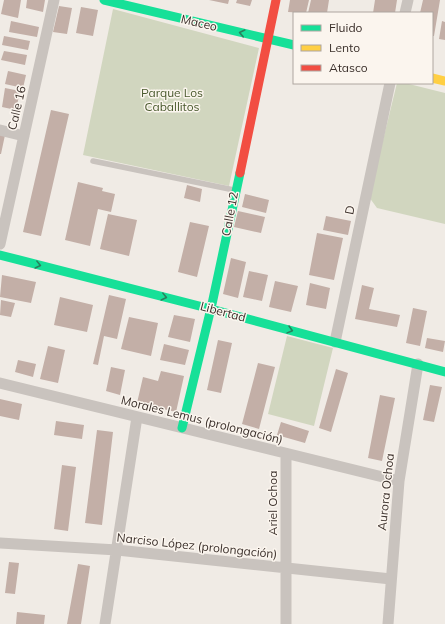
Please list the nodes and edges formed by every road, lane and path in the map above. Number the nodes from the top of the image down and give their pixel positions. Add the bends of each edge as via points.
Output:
1 (54, 0) edge
2 (104, 0) edge
3 (276, 0) edge
4 (408, 0) edge
5 (405, 12) edge
6 (267, 39) junction
7 (293, 45) edge
8 (433, 78) edge
9 (445, 81) edge
10 (390, 84) edge
11 (0, 130) edge
12 (24, 136) junction
13 (93, 161) dead end
14 (234, 190) junction
15 (0, 244) edge
16 (0, 255) edge
17 (211, 309) junction
18 (335, 342) junction
19 (418, 364) junction
20 (445, 372) edge
21 (0, 383) edge
22 (138, 417) junction
23 (182, 428) junction
24 (286, 454) junction
25 (399, 481) junction
26 (0, 542) edge
27 (117, 550) junction
28 (286, 569) junction
29 (391, 580) junction
30 (105, 624) edge
31 (286, 624) edge
32 (388, 624) edge

1 - 12 street, Calle 16
6 -> 2 street, Maceo
3 - 6 street, Calle 12
4 - 5 street
6 - 7 street, Maceo
6 - 14 street, Calle 12
8 - 9 street
10 - 18 street, D
11 - 12 street
12 - 15 street, Calle 16
13 - 14 lane
14 - 17 street, Calle 12
16 -> 17 street, Libertad
17 -> 18 street, Libertad
17 - 23 street, Calle 12
18 - 19 street, Libertad
19 - 20 street, Libertad
19 - 25 street, Aurora Ochoa
21 - 22 street, Morales Lemus (prolongación)
22 - 23 street, Morales Lemus (prolongación)
22 - 27 street
23 - 24 street, Morales Lemus (prolongación)
24 - 25 street, Morales Lemus (prolongación)
24 - 28 street, Ariel Ochoa
25 - 29 street, Aurora Ochoa
26 - 27 street, Narciso López (prolongación)
27 - 28 street, Narciso López (prolongación)
27 - 30 street
28 - 29 street, Narciso López (prolongación)
28 - 31 street, Ariel Ochoa
29 - 32 street, Aurora Ochoa

